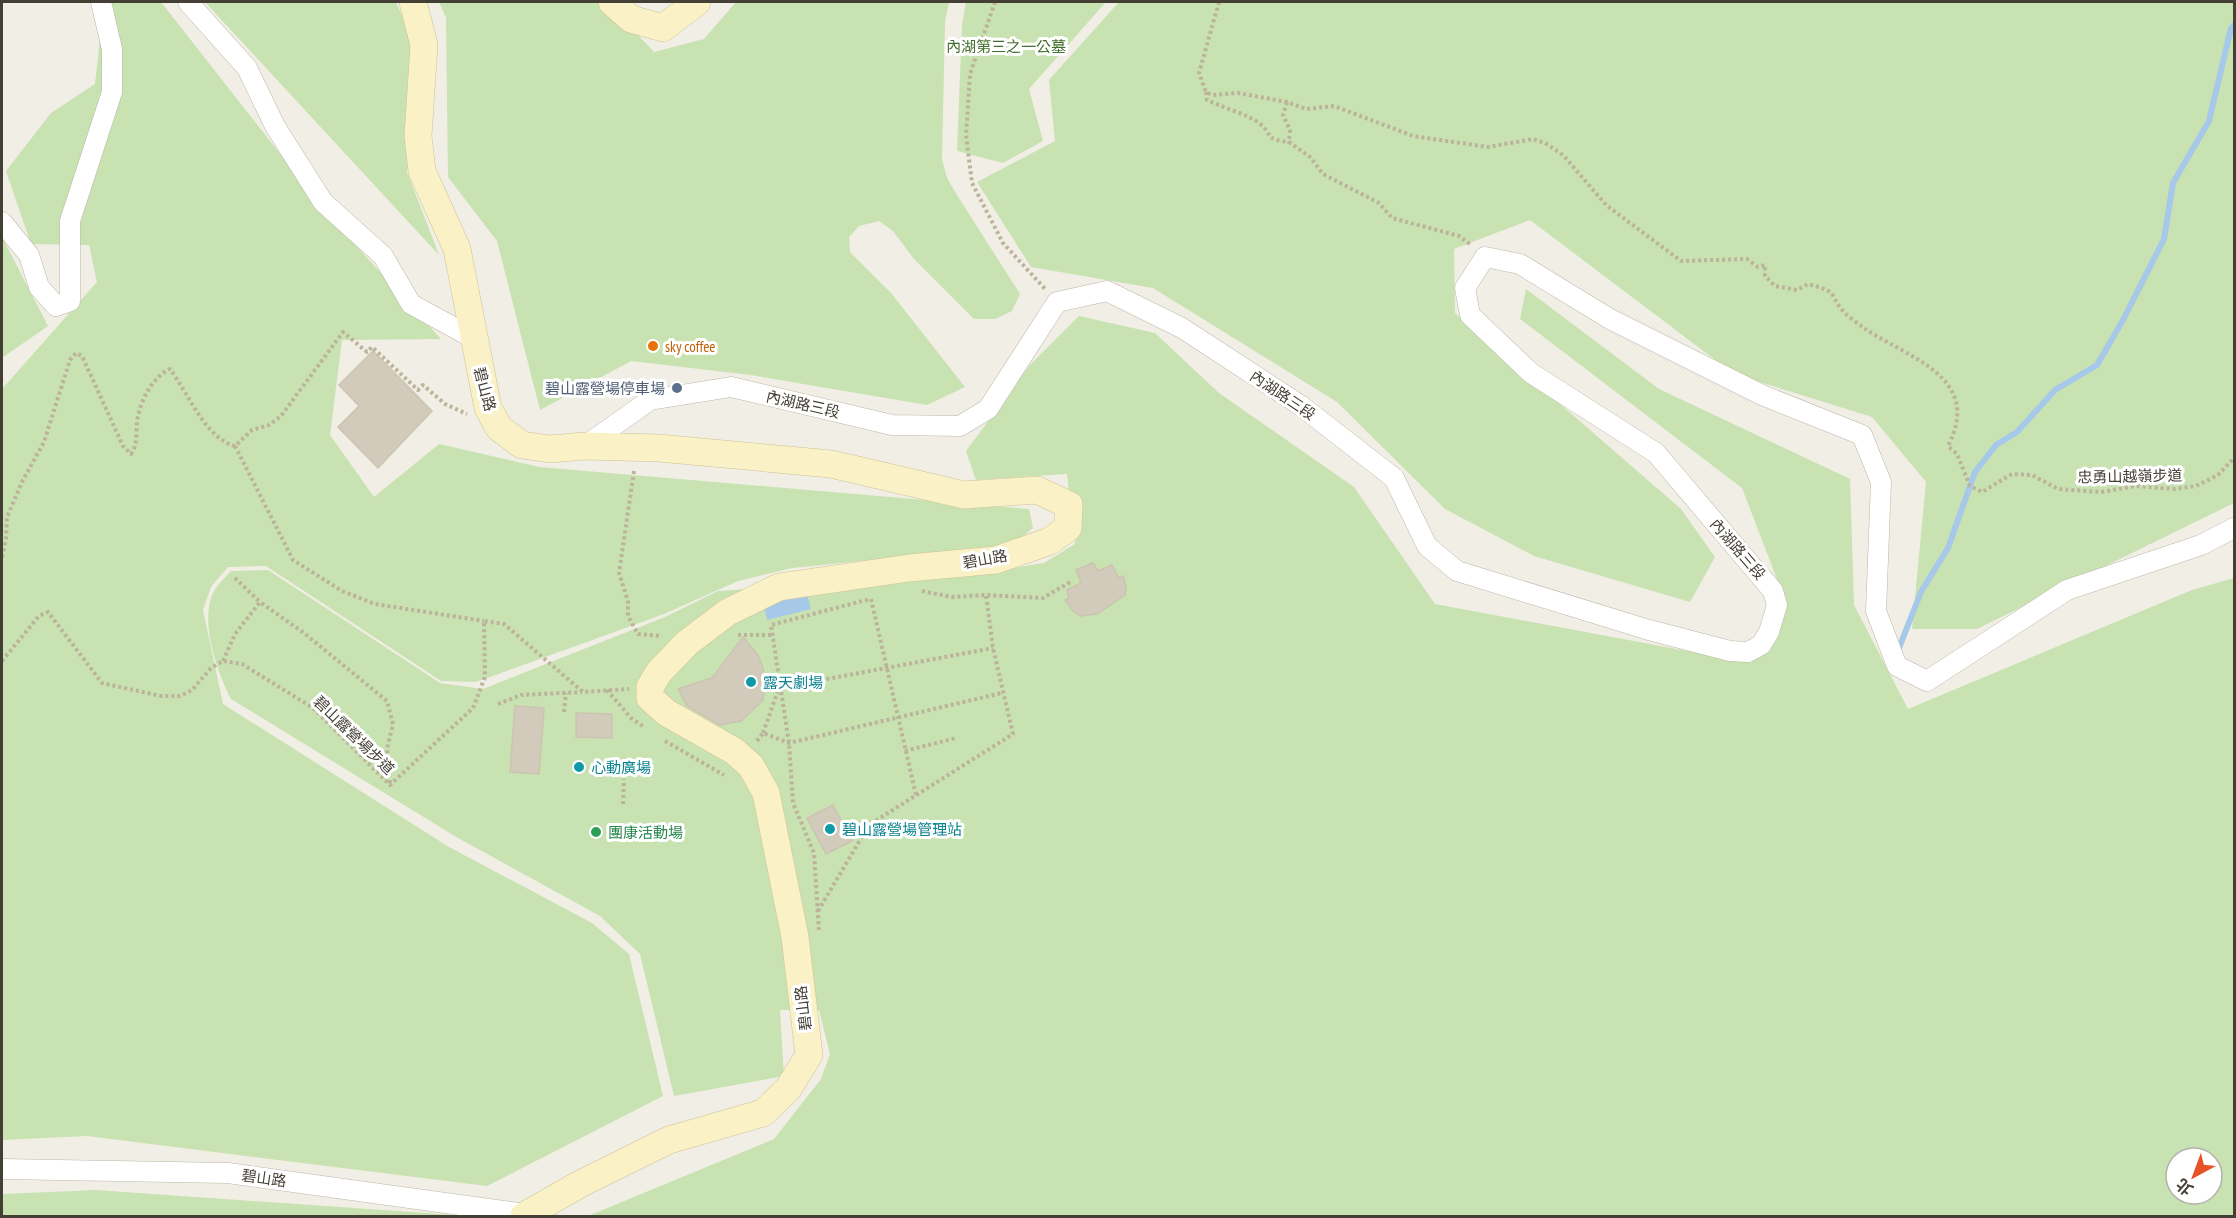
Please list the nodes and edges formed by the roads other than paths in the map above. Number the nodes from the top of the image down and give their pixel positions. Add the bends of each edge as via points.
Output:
1 (101, 2) edge
2 (188, 2) edge
3 (413, 2) edge
4 (612, 2) edge
5 (698, 2) edge
6 (2, 222) edge
7 (473, 338) junction
8 (585, 446) junction
9 (2235, 528) edge
10 (2, 1169) edge
11 (524, 1215) edge

1 - 6 street via 112,49 112,92 70,221 70,301 56,306 39,287 29,255
2 - 7 street via 247,68 275,126 323,202 382,256 411,304
3 - 7 street, 碧山路 via 424,45 418,136 422,171 457,249
4 - 5 street via 632,19 663,28
7 - 8 street, 碧山路 via 488,408 499,428 522,445 550,449
8 - 9 street, 內湖路三段 via 650,400 731,387 892,425 960,426 988,410 1057,302 1107,291 1182,328 1300,405 1394,478 1427,546 1457,571 1730,651 1748,652 1761,645 1777,605 1773,591 1656,453 1531,373 1470,315 1466,288 1485,257 1520,264 1610,319 1762,395 1862,435 1881,482 1876,610 1897,666 1928,681 2067,590 2201,545
8 - 11 street, 碧山路 via 659,448 831,464 964,495 1037,490 1069,506 1068,528 1050,541 996,560 779,587 728,612 687,643 659,672 650,687 650,698 667,713 744,759 765,793 795,937 809,1055 788,1089 763,1113 669,1140
10 - 11 street, 碧山路 via 228,1173

